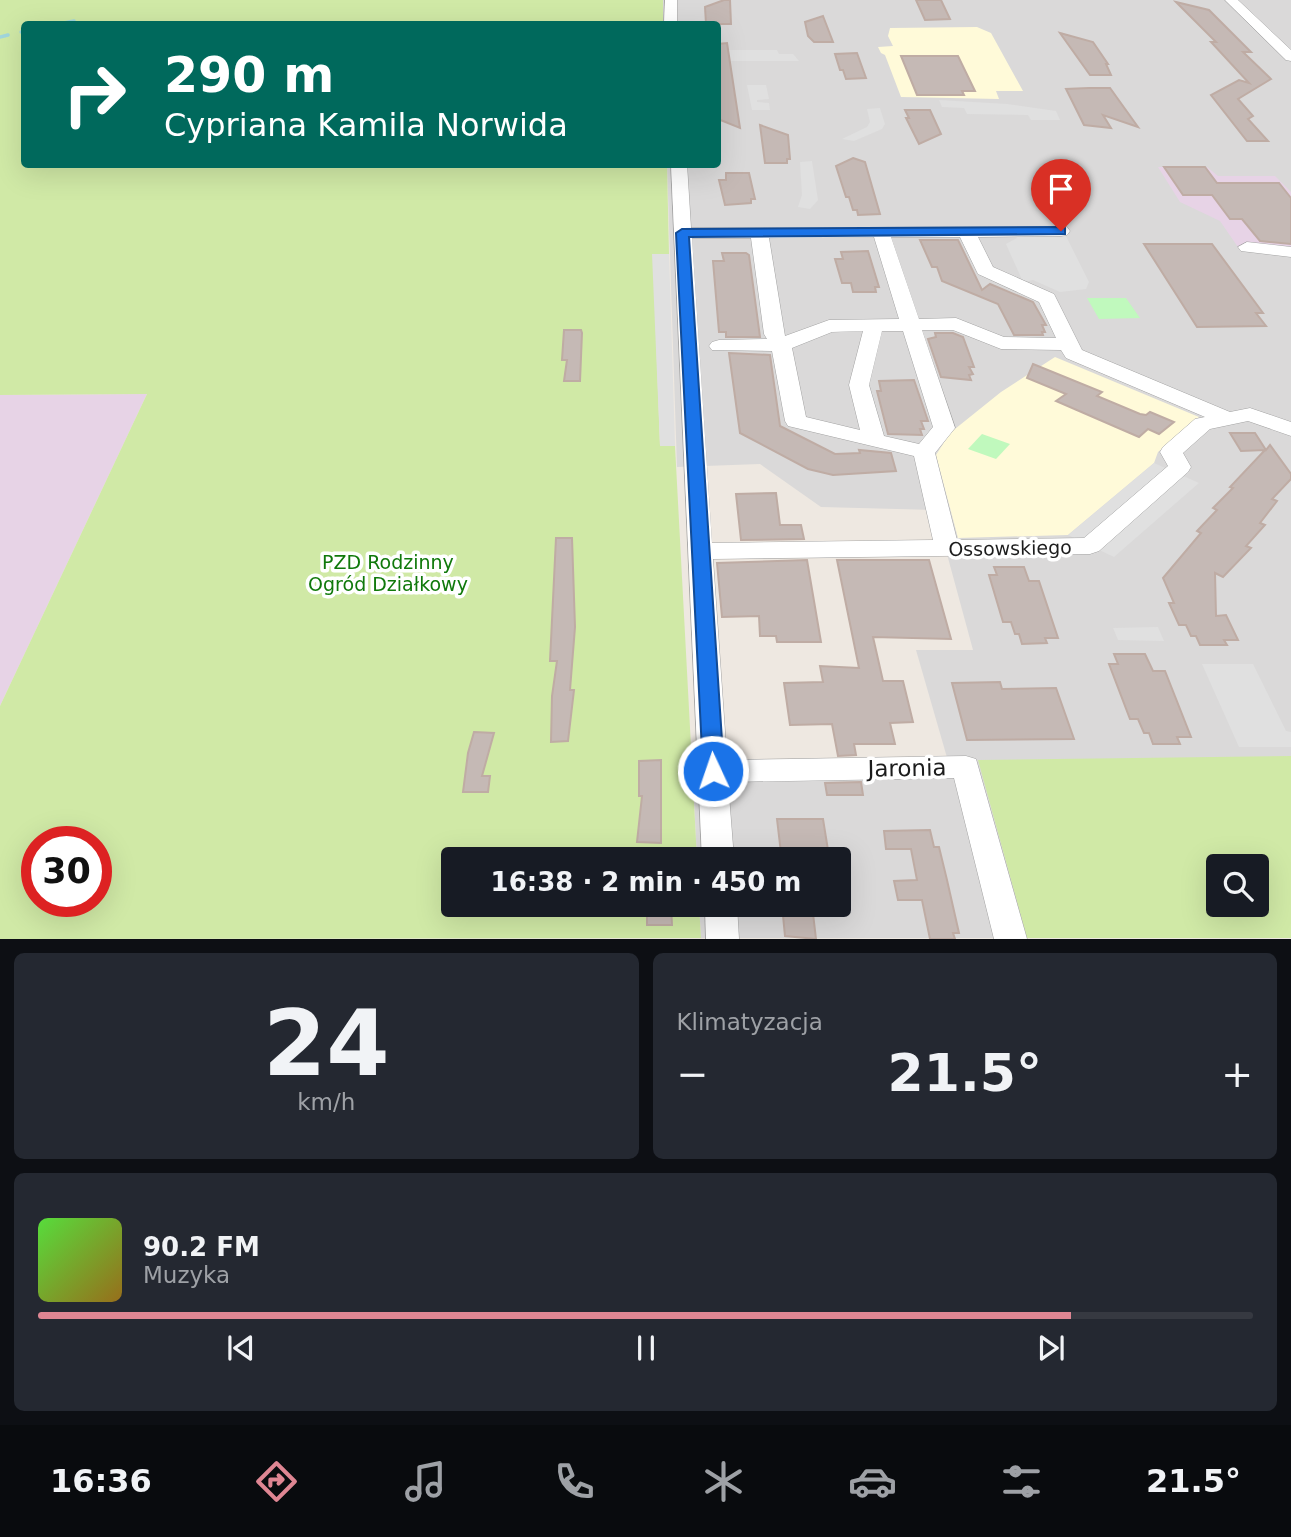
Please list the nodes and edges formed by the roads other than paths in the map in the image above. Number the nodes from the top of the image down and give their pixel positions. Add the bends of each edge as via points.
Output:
1 (671, 0) edge
2 (1231, 0) edge
3 (671, 21) edge
4 (1291, 57) edge
5 (679, 168) edge
6 (1061, 231) dead end
7 (881, 232) junction
8 (967, 232) junction
9 (682, 233) junction
10 (759, 233) junction
11 (1247, 247) dead end
12 (1291, 252) edge
13 (909, 325) junction
14 (874, 326) junction
15 (1069, 344) junction
16 (781, 345) junction
17 (719, 346) dead end
18 (1228, 419) junction
19 (1291, 429) edge
20 (874, 440) junction
21 (924, 452) junction
22 (947, 549) junction
23 (701, 551) junction
24 (713, 771) junction
25 (717, 847) edge
26 (722, 917) edge
27 (723, 939) edge
28 (1011, 939) edge

1 - 3 street
2 - 4 street
5 - 9 street
6 - 8 street
7 - 8 street
7 - 10 street
7 - 13 street
8 - 15 street via 985,270 1046,298
9 - 10 street
9 - 23 street
10 - 16 street via 774,334
11 - 12 street
13 - 14 street
13 - 15 street via 956,324 1001,343
13 - 21 street via 944,428
14 - 16 street via 829,326
14 - 20 street via 859,384
15 - 18 street via 1073,354
16 - 17 street
16 - 20 street via 796,421
18 - 19 street, Ossowskiego via 1250,414
18 - 22 street, Ossowskiego via 1203,424 1171,452 1180,467 1090,546
20 - 21 street
21 - 22 street
22 - 23 street, Ossowskiego
23 - 24 street
24 - 25 street
24 - 28 street, Jaronia via 966,766
26 - 27 street

